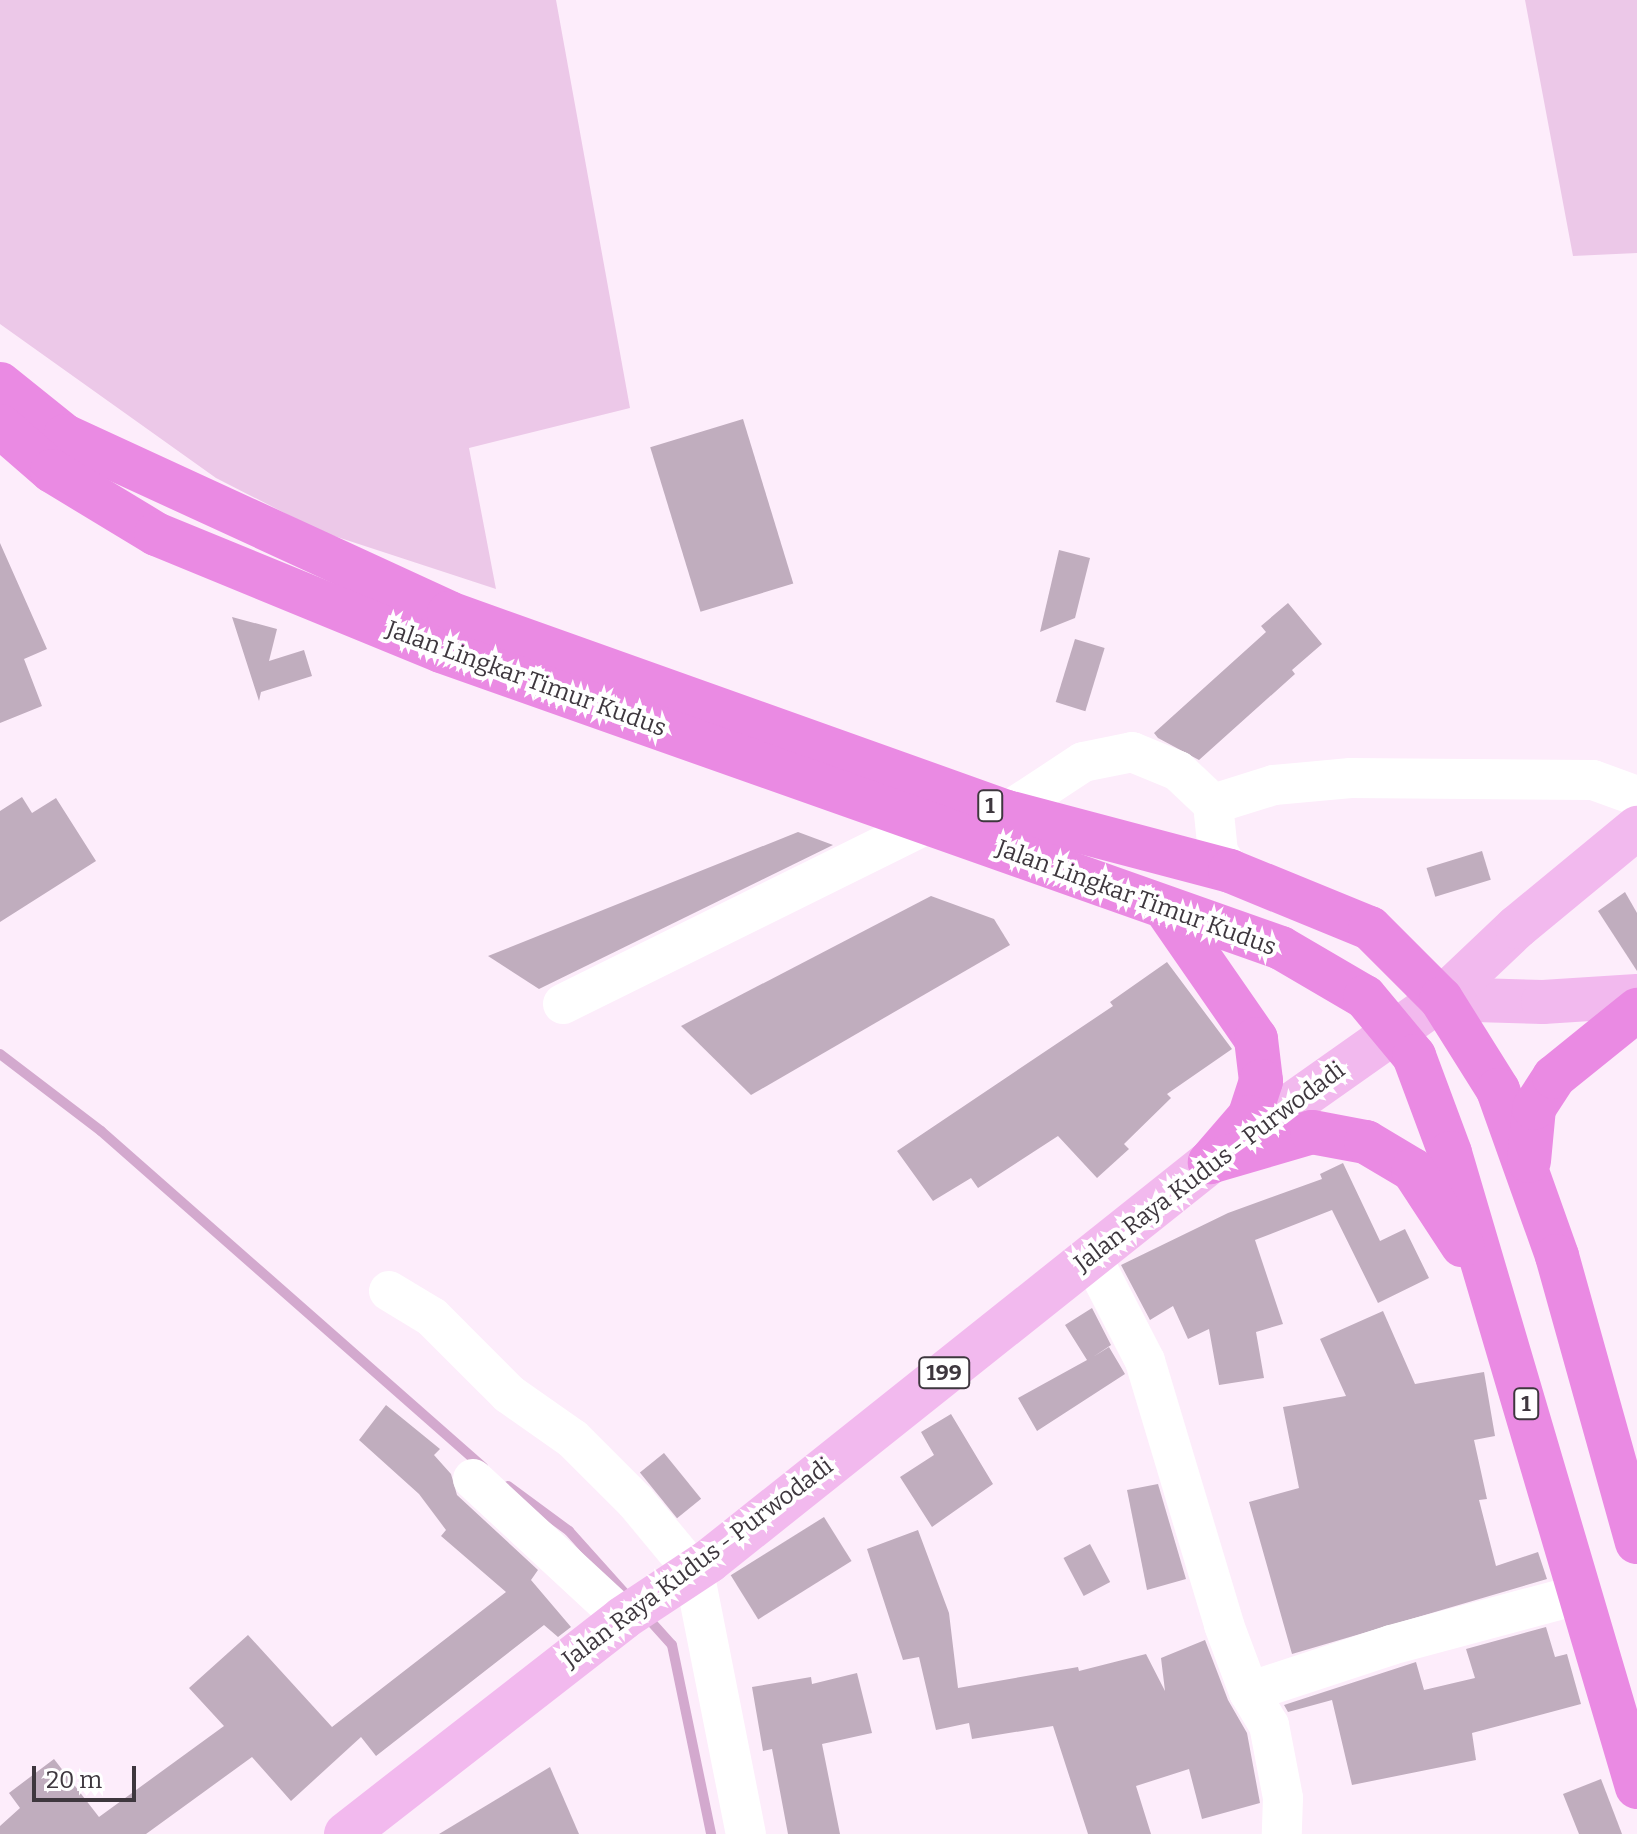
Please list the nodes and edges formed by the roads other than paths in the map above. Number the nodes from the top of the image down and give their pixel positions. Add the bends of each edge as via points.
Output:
1 (0, 384) edge
2 (0, 426) edge
3 (1637, 796) edge
4 (1213, 804) junction
5 (1007, 812) junction
6 (928, 824) junction
7 (1637, 828) edge
8 (1230, 871) junction
9 (1166, 909) junction
10 (1637, 996) edge
11 (1441, 999) junction
12 (563, 1004) dead end
13 (1637, 1010) edge
14 (1393, 1030) junction
15 (1210, 1162) junction
16 (1529, 1166) junction
17 (1091, 1256) junction
18 (389, 1291) dead end
19 (1501, 1318) junction
20 (473, 1479) dead end
21 (1637, 1542) edge
22 (685, 1578) junction
23 (1581, 1594) junction
24 (624, 1618) junction
25 (1249, 1692) junction
26 (1637, 1787) edge
27 (346, 1834) edge
28 (746, 1834) edge
29 (1282, 1834) edge

1 - 5 highway, Jalan Lingkar Timur Kudus / 1 via 65,436 449,613
2 - 6 highway, Jalan Lingkar Timur Kudus / 1 via 52,471 156,534 441,651
3 - 4 street via 1593,780 1351,778 1274,785
4 - 5 street via 1178,771 1132,752 1083,762
4 - 8 street via 1218,852
5 - 8 highway, Jalan Lingkar Timur Kudus / 1
6 - 9 highway, Jalan Lingkar Timur Kudus / 1
6 - 12 street
7 - 11 main road, Jalan Raya Kudus - Purwodadi via 1517,927
8 - 11 highway, Jalan Lingkar Timur Kudus / 1 via 1370,928
9 - 14 highway, Jalan Lingkar Timur Kudus / 1 via 1281,948 1365,997
9 - 15 highway via 1256,1039 1261,1081 1249,1117
10 - 11 main road via 1572,1001
11 - 14 main road, Jalan Raya Kudus - Purwodadi
11 - 16 highway, Jalan Lingkar Timur Kudus / 1 via 1498,1090
13 - 16 highway via 1554,1077 1534,1108
14 - 15 main road, Jalan Raya Kudus - Purwodadi / 199
14 - 19 highway, Jalan Lingkar Timur Kudus / 1 via 1414,1056
15 - 17 main road, Jalan Raya Kudus - Purwodadi / 199
15 - 19 highway via 1312,1132 1366,1142 1413,1170 1450,1221
16 - 21 highway, Jalan Lingkar Timur Kudus / 1
17 - 22 main road, Jalan Raya Kudus - Purwodadi / 199
17 - 25 street via 1145,1361
18 - 22 street via 432,1317 509,1394 573,1439 636,1502
19 - 23 highway, Jalan Lingkar Timur Kudus / 1
20 - 24 street
22 - 24 main road, Jalan Raya Kudus - Purwodadi / 199
22 - 28 street
23 - 25 street via 1391,1645
23 - 26 highway, Jalan Lingkar Timur Kudus / 1
24 - 27 main road, Jalan Raya Kudus - Purwodadi / 199
25 - 29 street via 1269,1725 1283,1798

